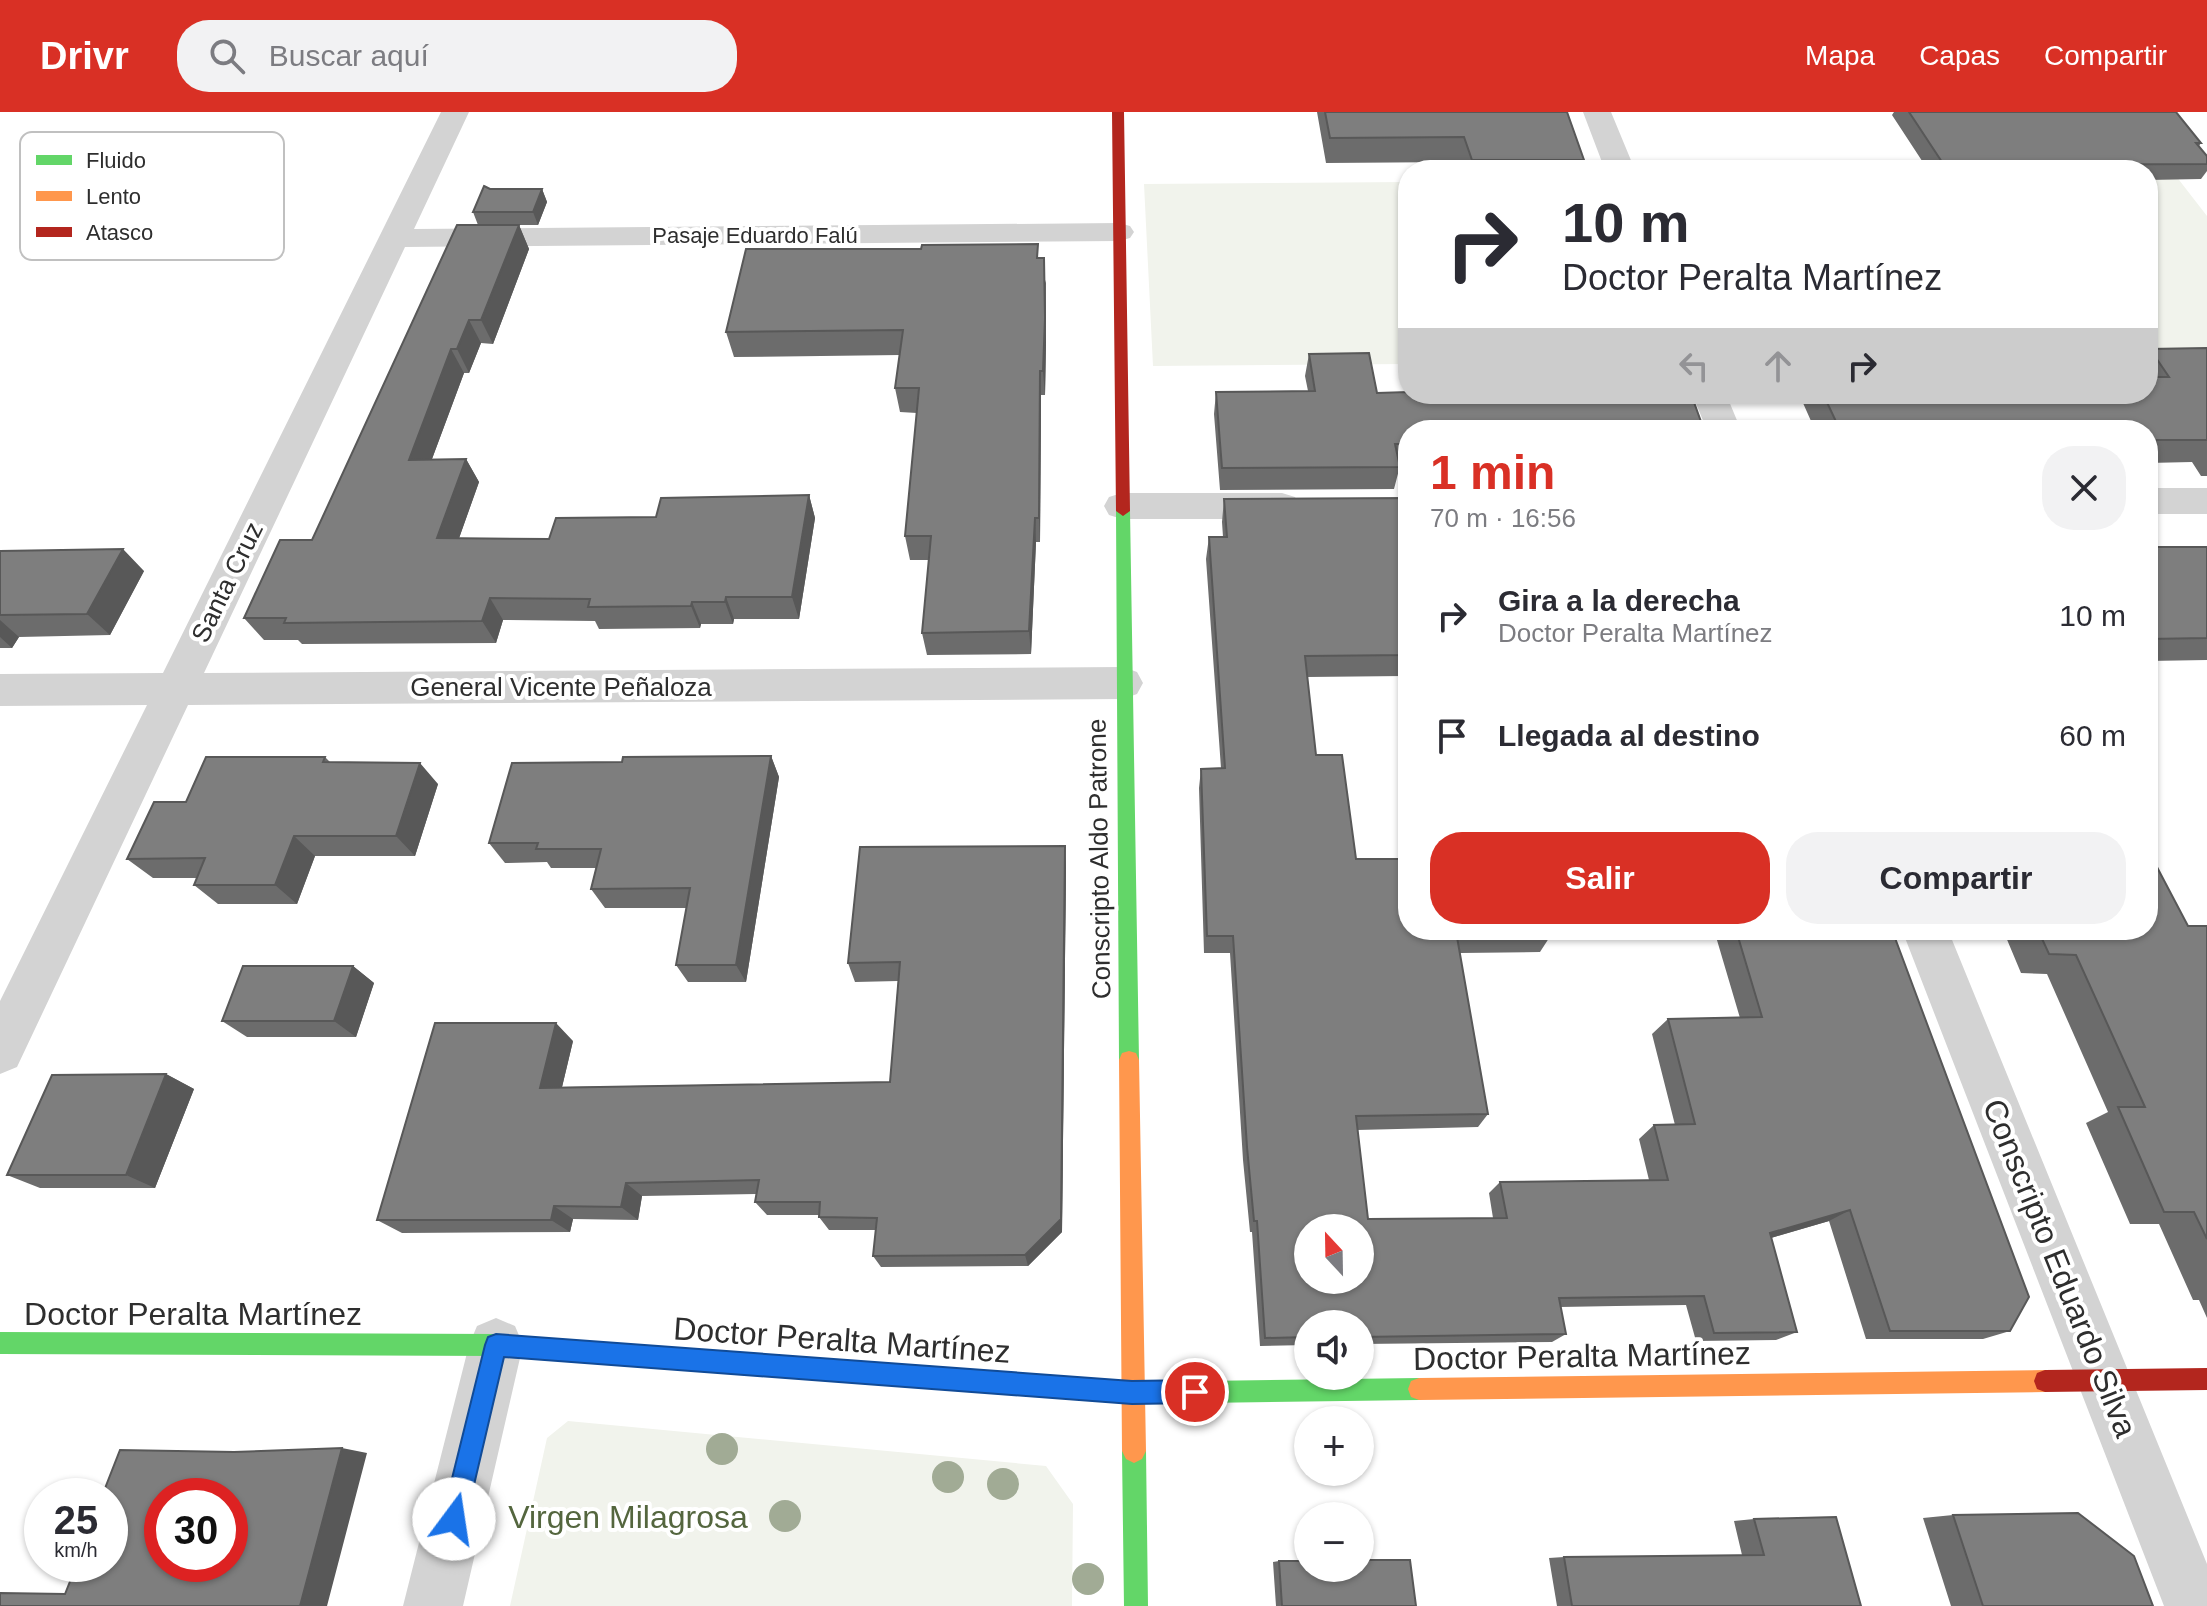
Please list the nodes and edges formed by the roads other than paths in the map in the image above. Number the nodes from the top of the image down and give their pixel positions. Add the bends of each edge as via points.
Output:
1 (455, 112) edge
2 (1118, 112) edge
3 (1597, 112) edge
4 (1616, 160) edge
5 (1119, 232) junction
6 (392, 238) junction
7 (2158, 501) edge
8 (2207, 501) edge
9 (1313, 505) edge
10 (1122, 506) junction
11 (1123, 683) junction
12 (0, 690) edge
13 (176, 690) junction
14 (1929, 940) edge
15 (0, 1051) edge
16 (0, 1343) edge
17 (496, 1345) junction
18 (2105, 1379) junction
19 (2207, 1379) edge
20 (1132, 1393) junction
21 (433, 1606) edge
22 (1136, 1606) edge
23 (2194, 1606) edge

1 - 6 street, Santa Cruz
2 - 5 street, Conscripto Aldo Patrone
3 - 4 street
5 - 6 street, Pasaje Eduardo Falú
5 - 10 street, Conscripto Aldo Patrone
6 - 13 street, Santa Cruz
7 - 8 street
9 - 10 street
10 - 11 street, Conscripto Aldo Patrone
11 - 13 street, General Vicente Peñaloza
11 - 20 street, Conscripto Aldo Patrone
12 - 13 street, General Vicente Peñaloza
13 - 15 street, Santa Cruz
14 - 18 street, Conscripto Eduardo Silva
16 - 17 street, Doctor Peralta Martínez
17 - 20 street, Doctor Peralta Martínez
17 - 21 street
18 - 19 street, Doctor Peralta Martínez
18 - 20 street, Doctor Peralta Martínez
18 - 23 street, Conscripto Eduardo Silva
20 - 22 street, Conscripto Aldo Patrone

